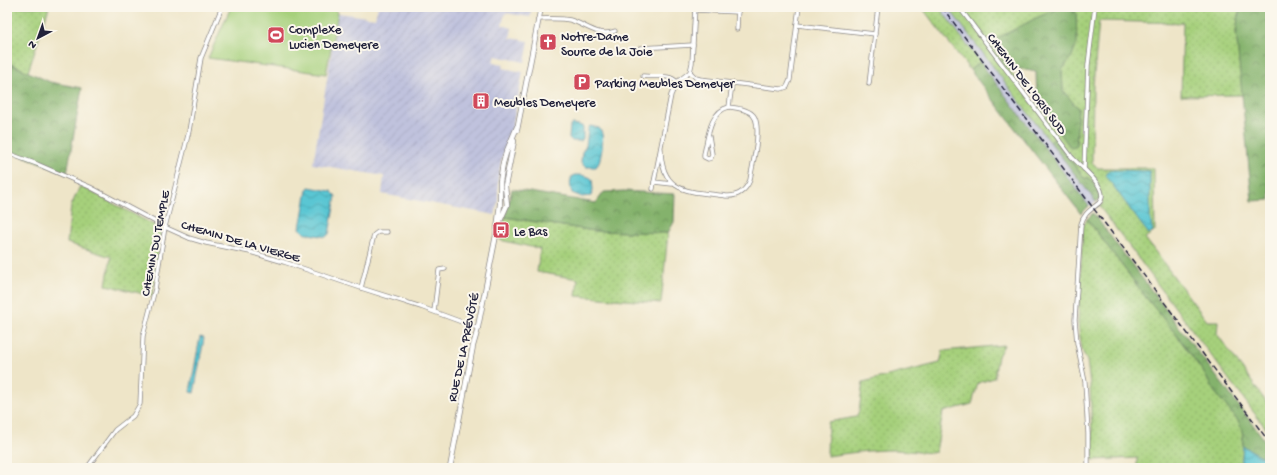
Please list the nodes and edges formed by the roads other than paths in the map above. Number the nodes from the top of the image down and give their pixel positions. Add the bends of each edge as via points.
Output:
1 (222, 7) edge
2 (541, 7) edge
3 (799, 7) edge
4 (878, 7) edge
5 (959, 7) edge
6 (1094, 7) edge
7 (695, 8) edge
8 (738, 9) edge
9 (538, 19) junction
10 (797, 25) junction
11 (737, 29) dead end
12 (615, 31) dead end
13 (875, 34) junction
14 (693, 45) junction
15 (640, 48) dead end
16 (690, 72) junction
17 (643, 76) dead end
18 (677, 82) junction
19 (732, 84) junction
20 (869, 84) dead end
21 (729, 107) junction
22 (709, 136) junction
23 (661, 149) junction
24 (7, 153) edge
25 (1084, 169) junction
26 (654, 182) junction
27 (673, 184) junction
28 (653, 189) dead end
29 (165, 227) junction
30 (387, 232) dead end
31 (446, 269) dead end
32 (361, 288) junction
33 (434, 311) junction
34 (478, 328) junction
35 (87, 468) edge
36 (450, 468) edge
37 (1088, 468) edge

1 - 29 street, CHEMIN DU TEMPLE via 200,62 189,131
2 - 9 street, RUE DE LA PRÉVÔTÉ
3 - 10 street
4 - 13 street
5 - 25 street, CHEMIN DE L'ORIS SUD via 1071,156
6 - 25 street via 1088,65
7 - 8 street
7 - 14 street
8 - 11 street
9 - 12 street via 570,20 605,34
9 - 34 street, RUE DE LA PRÉVÔTÉ via 505,186 507,206 497,230
10 - 13 street
10 - 19 street via 787,87 781,89
13 - 20 street
14 - 15 street
14 - 16 street
16 - 18 street
16 - 19 street via 698,78
17 - 18 street via 669,77
18 - 23 street
19 - 21 street
21 - 22 street via 714,116
21 - 27 street via 749,112 758,125 750,180 746,188 739,194 729,197 688,190
22 - 22 street via 704,155 708,160 712,156
23 - 26 street
23 - 27 street via 663,171
24 - 29 street, CHEMIN DE LA VIERGE via 90,187
25 - 37 street, CHEMIN DE L'ORIS SUD via 1102,192 1100,202 1083,217 1080,227 1075,312 1077,343 1085,382
26 - 27 street
26 - 28 street
29 - 32 street, CHEMIN DE LA VIERGE via 189,238 264,256
29 - 35 street, CHEMIN DU TEMPLE via 144,336 140,404 132,418 115,430
30 - 32 street via 378,232 374,235
31 - 33 street via 439,270
32 - 33 street, CHEMIN DE LA VIERGE
33 - 34 street, CHEMIN DE LA VIERGE
34 - 36 street, RUE DE LA PRÉVÔTÉ

